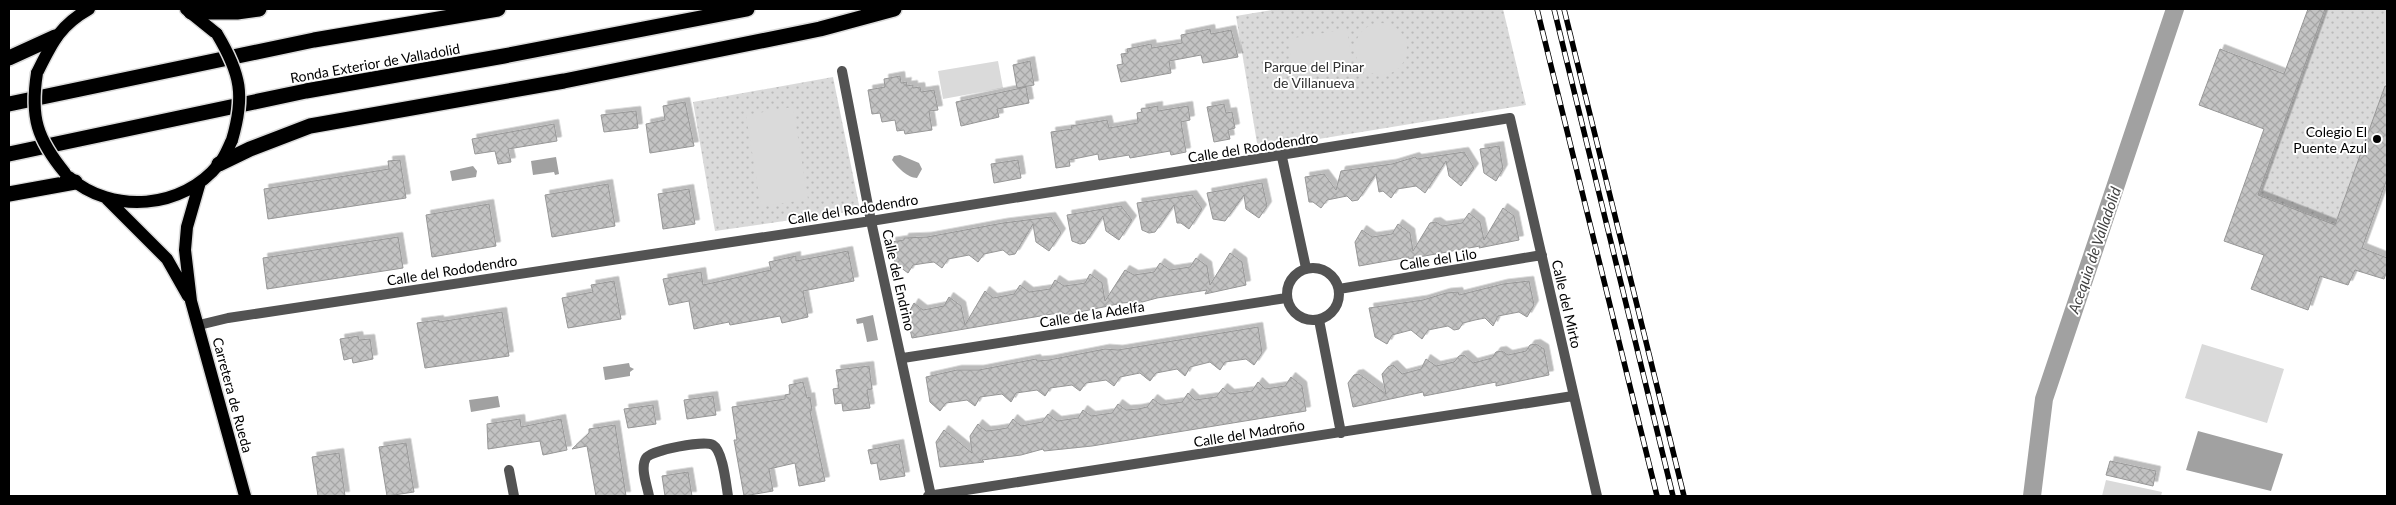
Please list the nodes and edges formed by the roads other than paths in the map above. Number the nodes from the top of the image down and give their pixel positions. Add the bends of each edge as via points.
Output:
1 (89, 9) edge
2 (259, 9) edge
3 (498, 9) edge
4 (748, 9) edge
5 (894, 9) edge
6 (188, 10) edge
7 (76, 13) edge
8 (55, 37) junction
9 (9, 58) edge
10 (842, 71) dead end
11 (9, 104) edge
12 (1510, 118) joint
13 (9, 154) edge
14 (1282, 157) junction
15 (219, 164) junction
16 (70, 178) junction
17 (200, 182) junction
18 (9, 194) edge
19 (107, 199) junction
20 (871, 220) junction
21 (1542, 255) junction
22 (1306, 268) junction
23 (1339, 289) junction
24 (1286, 298) junction
25 (192, 301) junction
26 (1319, 320) junction
27 (198, 325) junction
28 (902, 358) junction
29 (1573, 396) junction
30 (1341, 433) junction
31 (509, 470) dead end
32 (245, 496) edge
33 (514, 496) edge
34 (649, 496) edge
35 (728, 496) edge
36 (930, 496) edge
37 (1597, 496) edge

1 - 7 main road
2 - 6 highway via 237,12
3 - 11 highway via 314,40
4 - 13 highway, Ronda Exterior de Valladolid via 306,91
5 - 15 highway via 820,28 574,79 310,126
6 - 15 main road, bridge via 217,34 239,81 239,116 232,140
7 - 8 main road
8 - 9 highway
8 - 16 main road, bridge via 37,72 33,99 38,128 48,153
10 - 20 street, Calle del Endrino
12 - 14 street, Calle del Rododendro
12 - 21 street, Calle del Mirto
14 - 20 street, Calle del Rododendro
14 - 22 street
15 - 17 main road
16 - 18 highway
16 - 19 main road
17 - 19 main road via 176,196 144,204
17 - 25 main road, Carretera de Rueda via 187,226 185,250
19 - 25 main road, Carretera de Rueda via 167,259
20 - 27 street, Calle del Rododendro
20 - 28 street, Calle del Endrino
21 - 23 street, Calle del Lilo
21 - 29 street, Calle del Mirto
22 - 23 street via 1328,271
22 - 24 street via 1291,279
23 - 26 street via 1337,305
24 - 26 street via 1301,318
24 - 28 street, Calle de la Adelfa
25 - 27 main road, Carretera de Rueda
26 - 30 street
27 - 32 main road, Carretera de Rueda
28 - 36 street, Calle del Endrino
29 - 30 street, Calle del Madroño
29 - 37 street, Calle del Mirto
30 - 36 street, Calle del Madroño
31 - 33 street
34 - 35 street via 644,467 647,457 655,452 704,443 713,445 720,453

